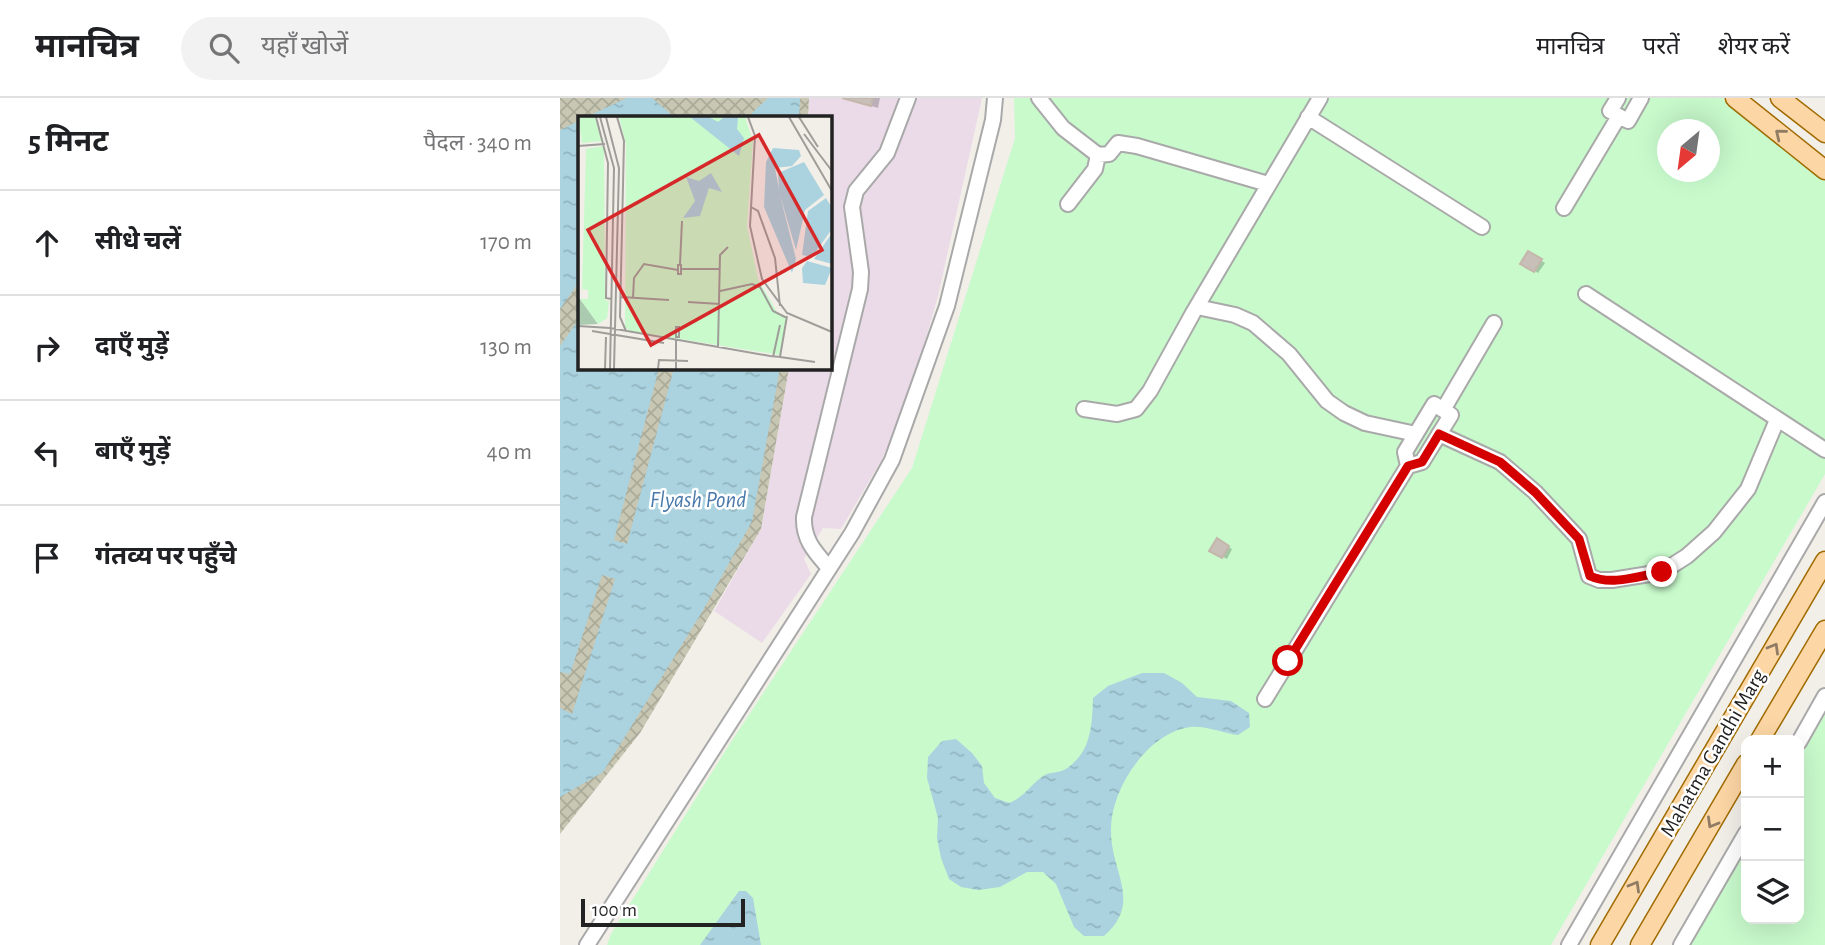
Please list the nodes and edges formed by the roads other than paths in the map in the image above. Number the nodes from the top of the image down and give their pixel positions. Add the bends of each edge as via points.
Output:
1 (908, 98) edge
2 (995, 98) edge
3 (1039, 98) edge
4 (1320, 98) edge
5 (1618, 98) edge
6 (1641, 98) edge
7 (1735, 98) edge
8 (1780, 98) edge
9 (1619, 116) junction
10 (1308, 117) junction
11 (1825, 133) edge
12 (1098, 155) junction
13 (1825, 170) edge
14 (1268, 184) junction
15 (1068, 204) dead end
16 (1564, 208) dead end
17 (1477, 223) dead end
18 (1592, 297) dead end
19 (1197, 307) junction
20 (1494, 323) dead end
21 (1084, 409) dead end
22 (1443, 410) junction
23 (1777, 420) junction
24 (1416, 433) junction
25 (1439, 434) junction
26 (1825, 450) edge
27 (1408, 466) junction
28 (1825, 502) edge
29 (1825, 561) edge
30 (829, 568) junction
31 (1825, 630) edge
32 (1825, 696) edge
33 (1265, 699) dead end
34 (1763, 735) edge
35 (1803, 735) edge
36 (1741, 773) edge
37 (1741, 842) edge
38 (587, 945) edge
39 (1569, 945) edge
40 (1600, 945) edge
41 (1640, 945) edge
42 (1681, 945) edge

1 - 30 street via 887,153 853,198 860,289 804,517 808,543
2 - 30 street via 942,319 892,460
3 - 12 street via 1063,128
4 - 10 street
5 - 9 street via 1610,111
6 - 9 street via 1628,121
13 -> 7 main road
8 - 11 main road
9 - 16 street
10 - 14 street
10 - 17 street
12 - 14 street via 1109,154 1118,143 1137,146
12 - 15 street via 1095,169
14 - 19 street
18 - 23 street
19 - 21 street via 1136,409 1117,414
19 - 24 street via 1253,323 1344,413 1365,423
20 - 22 street
22 - 24 street via 1434,404
22 - 25 street via 1451,415
23 - 25 street via 1753,482 1714,532 1662,572 1612,580 1590,576 1579,539 1509,469
23 - 26 street
24 - 27 street via 1405,452
25 - 27 street via 1422,462
27 - 33 street
28 - 39 street
40 -> 29 main road, Mahatma Gandhi Marg
30 - 38 street
31 - 34 main road, Mahatma Gandhi Marg
32 - 35 street
36 -> 41 main road, Mahatma Gandhi Marg
37 - 42 street

